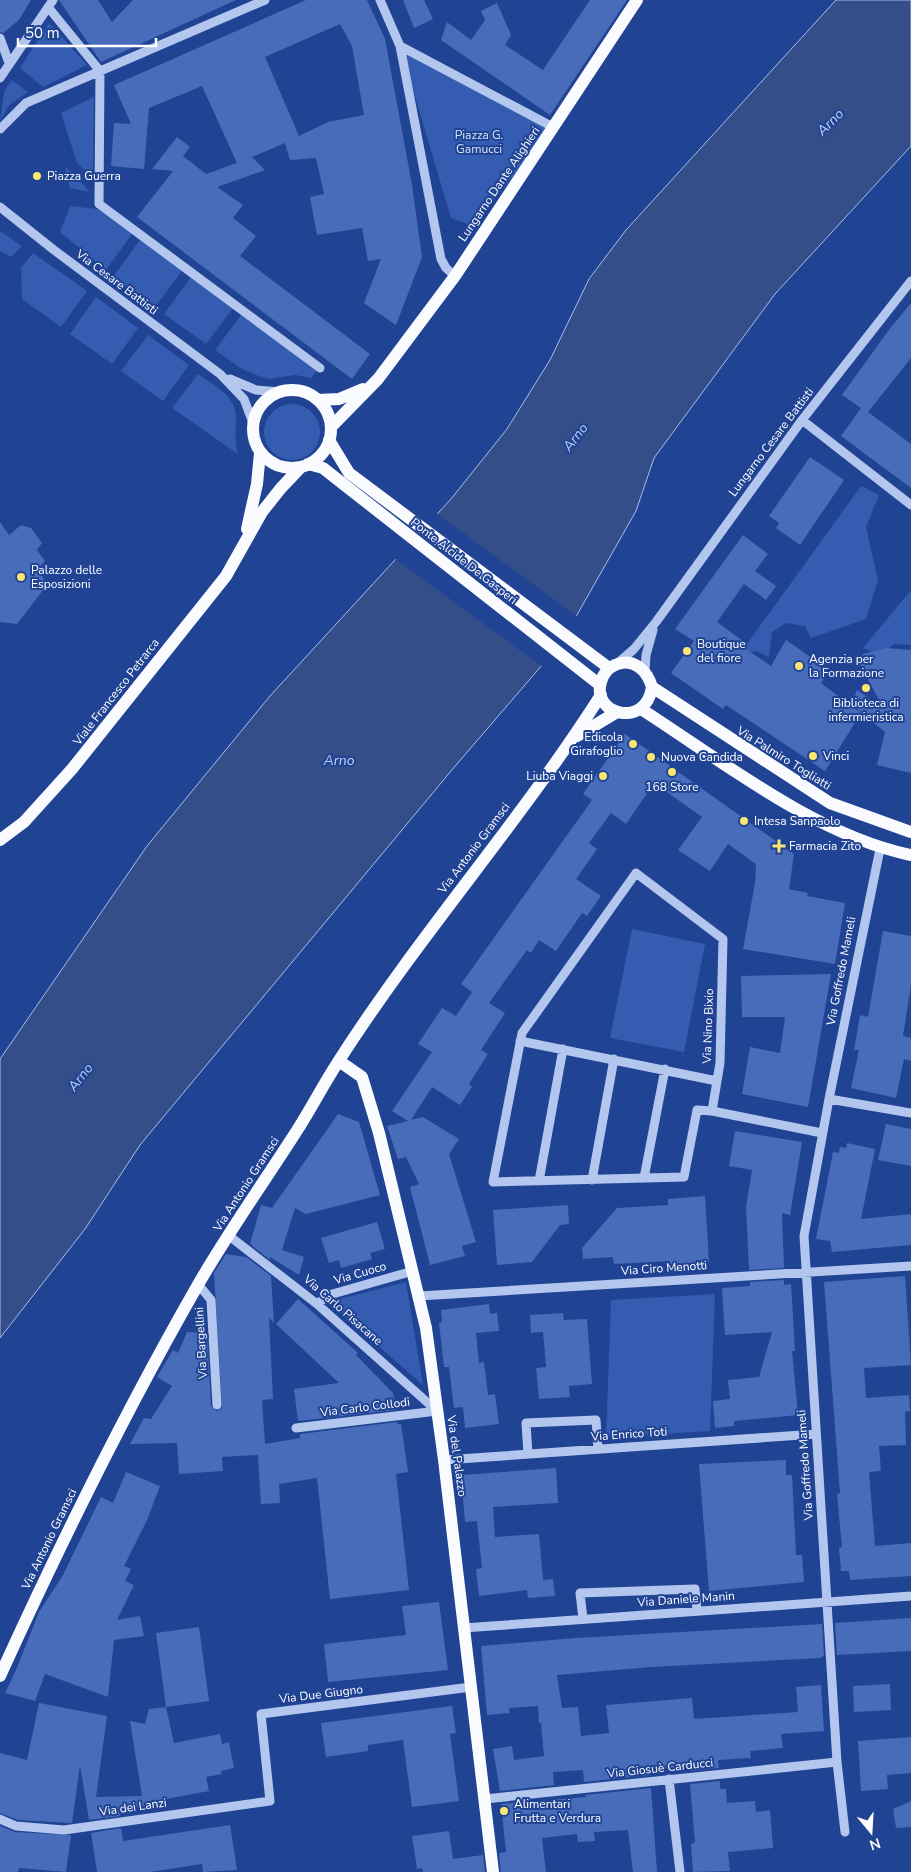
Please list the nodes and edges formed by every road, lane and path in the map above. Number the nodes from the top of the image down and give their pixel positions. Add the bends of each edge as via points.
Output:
1 (265, 0) edge
2 (380, 0) edge
3 (637, 0) edge
4 (50, 4) edge
5 (0, 38) edge
6 (400, 46) junction
7 (9, 63) junction
8 (100, 71) junction
9 (0, 78) edge
10 (553, 128) junction
11 (0, 129) edge
12 (0, 207) edge
13 (455, 276) junction
14 (911, 281) edge
15 (320, 368) dead end
16 (220, 374) junction
17 (378, 380) junction
18 (280, 392) junction
19 (318, 400) junction
20 (802, 420) junction
21 (253, 423) junction
22 (331, 427) junction
23 (329, 440) junction
24 (260, 453) junction
25 (305, 466) junction
26 (345, 478) junction
27 (911, 505) edge
28 (240, 550) junction
29 (656, 622) junction
30 (614, 666) junction
31 (645, 671) junction
32 (652, 687) junction
33 (600, 690) junction
34 (641, 709) junction
35 (616, 712) junction
36 (571, 741) junction
37 (911, 832) edge
38 (0, 840) edge
39 (880, 849) junction
40 (911, 856) edge
41 (520, 1041) junction
42 (562, 1049) junction
43 (614, 1060) junction
44 (339, 1061) junction
45 (665, 1069) junction
46 (717, 1081) junction
47 (828, 1099) junction
48 (712, 1111) junction
49 (911, 1113) edge
50 (822, 1133) junction
51 (644, 1178) junction
52 (592, 1180) junction
53 (539, 1181) junction
54 (228, 1235) junction
55 (911, 1266) edge
56 (413, 1271) junction
57 (805, 1272) junction
58 (198, 1284) junction
59 (419, 1296) junction
60 (317, 1304) junction
61 (217, 1405) dead end
62 (437, 1410) junction
63 (296, 1428) dead end
64 (816, 1434) junction
65 (598, 1449) junction
66 (528, 1454) junction
67 (444, 1460) junction
68 (911, 1596) edge
69 (827, 1602) junction
70 (697, 1611) junction
71 (583, 1619) junction
72 (463, 1628) junction
73 (0, 1676) edge
74 (471, 1687) junction
75 (837, 1762) junction
76 (669, 1779) junction
77 (485, 1798) junction
78 (270, 1801) joint
79 (0, 1819) edge
80 (845, 1832) dead end
81 (493, 1872) edge
82 (680, 1872) edge

1 - 8 street
2 - 6 street
3 - 10 main road, Lungarno Dante Alighieri
4 - 7 street
4 - 8 street
5 - 7 street
6 - 10 street
6 - 13 street via 441,260
7 - 9 street
8 - 11 street via 26,103
8 - 15 street via 99,204
10 - 13 main road, Lungarno Dante Alighieri
12 - 16 street, Via Cesare Battisti
13 - 17 main road, Lungarno Dante Alighieri
14 - 20 street, Lungarno Cesare Battisti
16 - 18 street, Via Cesare Battisti via 256,390
16 - 21 street, Via Cesare Battisti via 244,399
17 - 19 main road, Lungarno Dante Alighieri via 352,396
17 - 22 main road, Lungarno Dante Alighieri
18 - 19 main road via 293,390
18 - 21 main road via 262,403
19 - 22 main road via 325,408
20 - 27 street
20 - 29 street, Lungarno Cesare Battisti
21 - 24 main road
22 - 23 main road
23 - 25 main road via 317,458
23 - 26 main road, Ponte Alcide De Gasperi
24 - 25 main road via 279,466
24 - 28 main road, Viale Francesco Petrarca via 253,508
25 - 26 main road, Ponte Alcide De Gasperi via 323,468
25 - 28 main road, Viale Francesco Petrarca via 267,506
26 - 30 main road, Ponte Alcide De Gasperi via 593,656
26 - 33 main road, Ponte Alcide De Gasperi via 584,671
28 - 38 main road, Viale Francesco Petrarca via 226,576 72,769 24,822
29 - 30 street, Lungarno Cesare Battisti via 634,649
29 - 31 street, Lungarno Cesare Battisti via 649,639
30 - 31 main road via 633,663
30 - 33 main road
31 - 32 main road
32 - 34 main road
32 - 37 main road, Via Palmiro Togliatti via 830,803
33 - 35 main road via 604,702
33 - 36 main road, Via Antonio Gramsci
34 - 35 main road via 625,714
34 - 39 main road via 819,822
35 - 36 main road, Via Antonio Gramsci
36 - 44 main road, Via Antonio Gramsci
39 - 40 main road
39 - 47 street, Via Goffredo Mameli
41 - 42 street
41 - 46 street, Via Nino Bixio via 522,1033 636,873 723,939
41 - 53 street via 493,1182
42 - 43 street
42 - 53 street
43 - 45 street
43 - 52 street
44 - 54 main road, Via Antonio Gramsci
44 - 56 main road, Via del Palazzo via 362,1077
45 - 46 street
45 - 51 street
46 - 48 street, Via Nino Bixio
47 - 49 street
47 - 50 street, Via Goffredo Mameli
48 - 50 street
48 - 51 street via 697,1110 684,1177
50 - 57 street, Via Goffredo Mameli via 804,1236
51 - 52 street
52 - 53 street
54 - 58 main road, Via Antonio Gramsci
54 - 60 street, Via Carlo Pisacane
55 - 57 street, Via Ciro Menotti
56 - 59 main road, Via del Palazzo
56 - 60 street, Via Cuoco via 329,1295
57 - 59 street, Via Ciro Menotti
57 - 64 street, Via Goffredo Mameli
58 - 61 street, Via Bargellini via 212,1300
58 - 73 main road, Via Antonio Gramsci via 64,1537
59 - 62 main road, Via del Palazzo
60 - 62 street, Via Carlo Pisacane
62 - 63 street, Via Carlo Collodi
62 - 67 main road, Via del Palazzo
64 - 65 street, Via Enrico Toti
64 - 69 street, Via Goffredo Mameli
65 - 66 street, Via Enrico Toti
65 - 66 street via 596,1420 526,1423
66 - 67 street, Via Enrico Toti
67 - 72 main road, Via del Palazzo
68 - 69 street, Via Daniele Manin
69 - 70 street, Via Daniele Manin
69 - 75 street, Via Goffredo Mameli
70 - 71 street, Via Daniele Manin
70 - 71 street via 695,1589 580,1593
71 - 72 street, Via Daniele Manin
72 - 74 main road, Via del Palazzo
74 - 77 main road, Via del Palazzo
74 - 78 street, Via Due Giugno via 261,1714
75 - 76 street, Via Giosuè Carducci
75 - 80 street, Via Goffredo Mameli
76 - 77 street, Via Giosuè Carducci
76 - 82 street
77 - 81 main road, Via del Palazzo
78 - 79 street, Via dei Lanzi via 64,1830 16,1826

